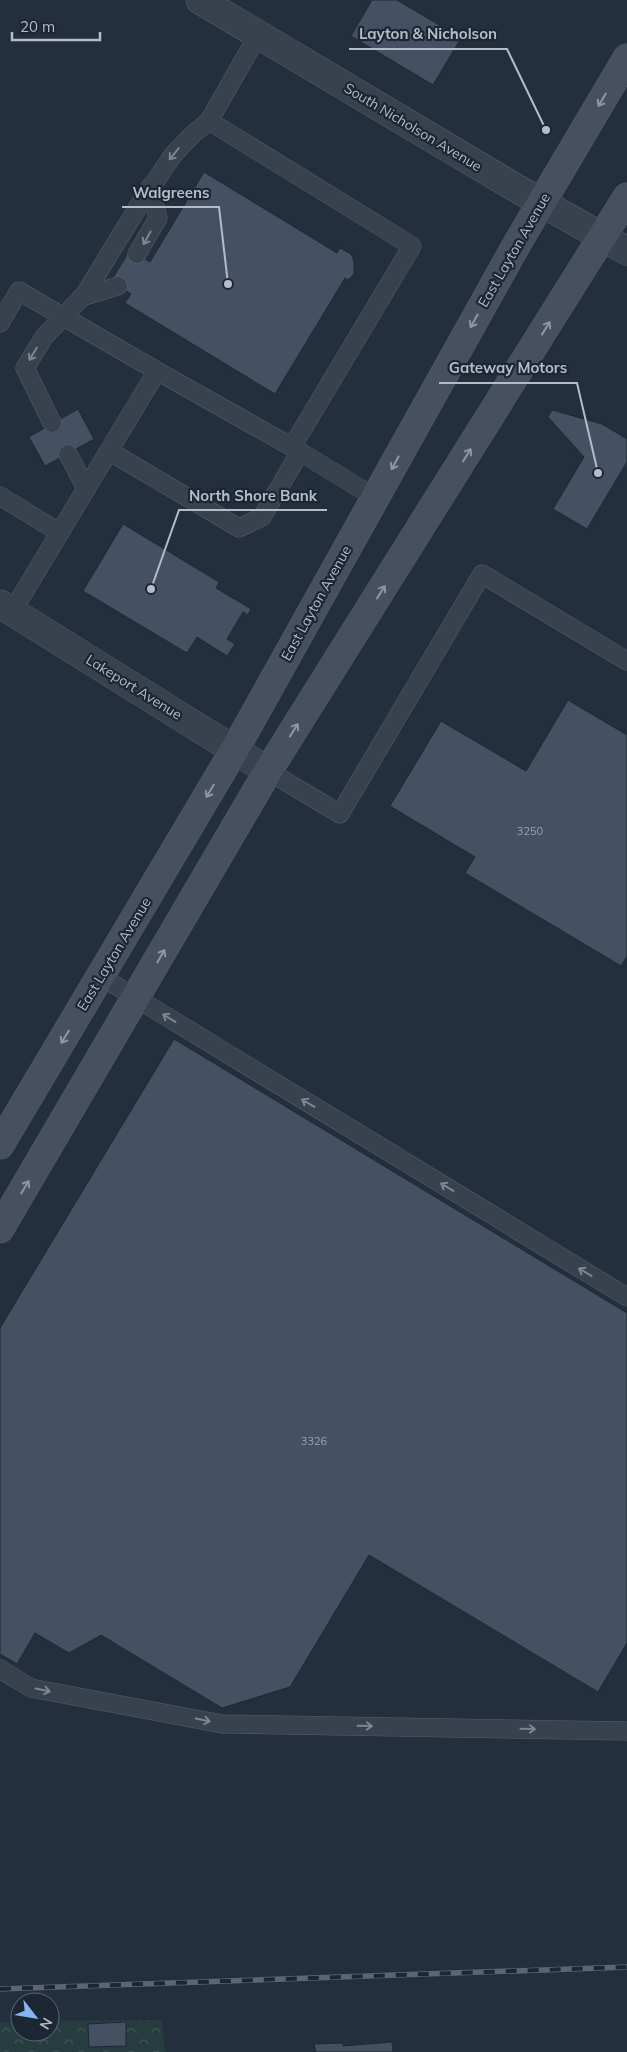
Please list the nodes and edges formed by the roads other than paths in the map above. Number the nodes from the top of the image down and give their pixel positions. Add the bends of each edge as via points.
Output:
1 (200, 0) edge
2 (258, 35) junction
3 (627, 58) edge
4 (209, 121) junction
5 (150, 187) junction
6 (627, 197) edge
7 (541, 203) junction
8 (603, 237) junction
9 (627, 251) edge
10 (137, 254) dead end
11 (118, 286) dead end
12 (82, 298) junction
13 (63, 316) junction
14 (0, 323) edge
15 (157, 371) junction
16 (52, 423) dead end
17 (296, 450) junction
18 (109, 451) junction
19 (68, 454) dead end
20 (86, 488) junction
21 (0, 496) edge
22 (376, 498) junction
23 (60, 533) junction
24 (6, 608) edge
25 (627, 661) edge
26 (234, 749) junction
27 (268, 771) junction
28 (100, 976) junction
29 (137, 998) junction
30 (0, 1145) edge
31 (0, 1229) edge
32 (627, 1298) edge
33 (0, 1669) edge
34 (627, 1731) edge

1 - 2 street, South Nicholson Avenue
2 - 4 lane
2 - 7 street, South Nicholson Avenue
3 -> 7 main road, East Layton Avenue
4 -> 5 lane via 182,144
4 - 17 lane via 412,246
5 -> 10 lane via 158,218
5 - 12 lane
6 - 8 main road
7 - 8 street, South Nicholson Avenue
7 -> 22 main road, East Layton Avenue
8 - 9 street, South Nicholson Avenue
27 -> 8 main road
11 - 12 lane
12 - 13 lane
13 - 14 lane via 19,291
13 - 15 lane
13 -> 16 lane via 44,337 25,368
15 - 17 lane
15 - 18 lane
17 - 18 lane via 262,517 239,528
17 - 22 lane
18 - 20 lane
19 - 20 lane
20 - 23 lane
21 - 23 lane
22 - 26 main road, East Layton Avenue
23 - 24 lane
24 - 26 street, Lakeport Avenue
25 - 27 lane via 482,574 340,814
26 - 27 street, Lakeport Avenue
26 -> 28 main road, East Layton Avenue
29 -> 27 main road
28 - 29 lane
28 -> 30 main road, East Layton Avenue
31 -> 29 main road
32 -> 29 lane
33 -> 34 lane via 31,1688 222,1724

